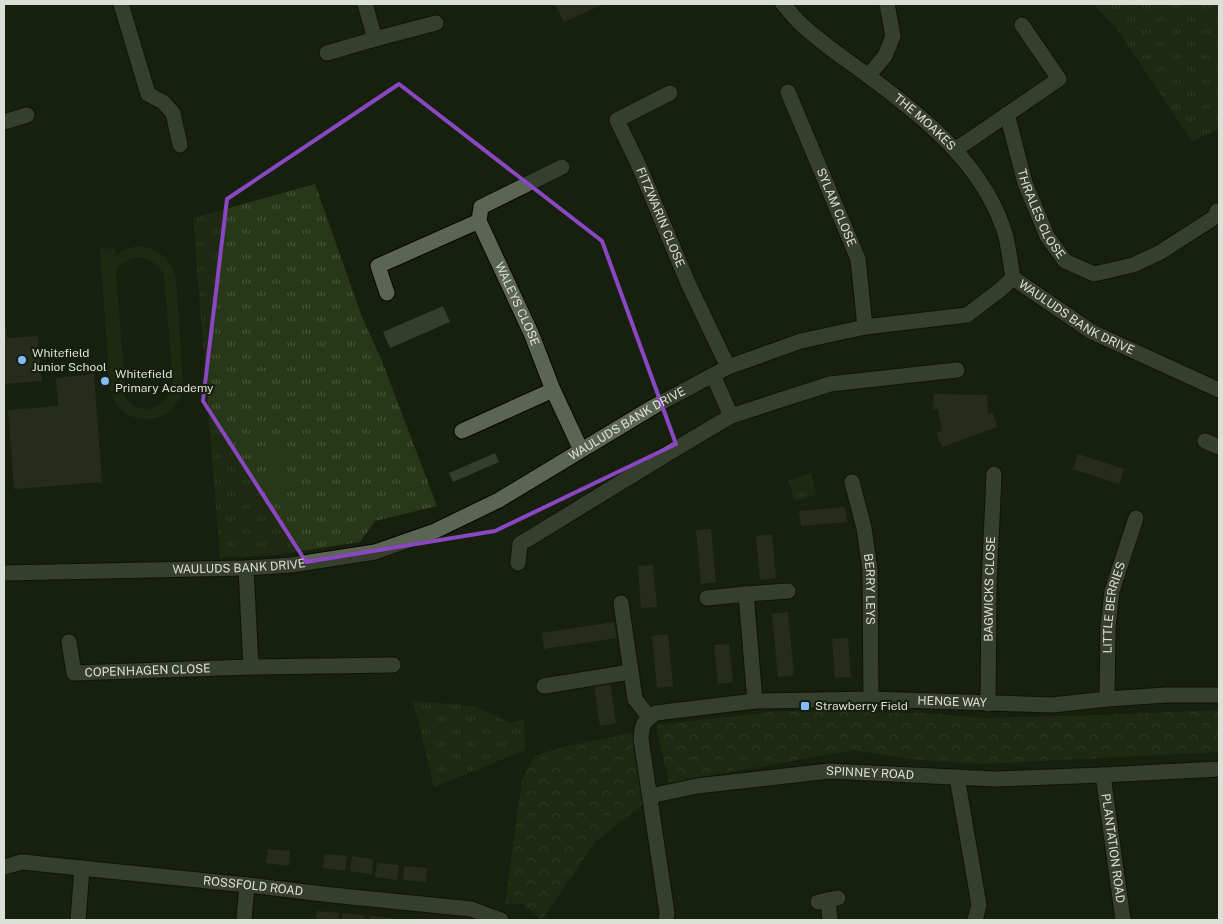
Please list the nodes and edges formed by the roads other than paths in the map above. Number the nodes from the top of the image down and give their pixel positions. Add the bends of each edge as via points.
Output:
1 (121, 4) edge
2 (365, 4) edge
3 (783, 4) edge
4 (886, 4) edge
5 (436, 23) dead end
6 (1022, 25) dead end
7 (374, 39) junction
8 (326, 54) dead end
9 (868, 76) junction
10 (788, 92) dead end
11 (670, 93) dead end
12 (1007, 114) junction
13 (28, 115) dead end
14 (4, 122) edge
15 (180, 145) dead end
16 (955, 150) junction
17 (562, 167) dead end
18 (1217, 211) dead end
19 (480, 220) junction
20 (1013, 278) junction
21 (388, 293) dead end
22 (865, 327) junction
23 (728, 367) junction
24 (957, 370) dead end
25 (713, 375) junction
26 (553, 390) junction
27 (1219, 390) edge
28 (732, 416) junction
29 (462, 431) dead end
30 (1205, 441) dead end
31 (1219, 447) edge
32 (581, 450) junction
33 (994, 474) dead end
34 (852, 482) dead end
35 (1136, 518) dead end
36 (518, 563) dead end
37 (246, 568) junction
38 (4, 573) edge
39 (788, 591) dead end
40 (746, 594) junction
41 (707, 598) dead end
42 (621, 603) dead end
43 (69, 642) dead end
44 (393, 665) dead end
45 (251, 667) junction
46 (630, 672) junction
47 (544, 686) dead end
48 (1219, 695) edge
49 (871, 699) junction
50 (1107, 699) junction
51 (755, 701) junction
52 (988, 704) junction
53 (649, 717) junction
54 (1219, 769) edge
55 (1103, 775) junction
56 (957, 777) junction
57 (650, 796) junction
58 (4, 866) edge
59 (82, 868) junction
60 (248, 885) junction
61 (828, 900) dead end
62 (78, 920) edge
63 (244, 920) edge
64 (501, 920) edge
65 (666, 920) edge
66 (830, 920) edge
67 (975, 920) edge
68 (1123, 920) edge

1 - 15 street via 148,94 163,102 173,113
2 - 7 street
3 - 9 street, THE MOAKES via 799,23
4 - 9 street via 893,36 885,56
5 - 7 street
6 - 12 street via 1059,79
7 - 8 street
9 - 16 street, THE MOAKES via 934,128
10 - 22 street, SYLAM CLOSE via 858,259
11 - 23 street, FITZWARIN CLOSE via 617,120
12 - 16 street
12 - 18 street, THRALES CLOSE via 1025,182 1047,236 1065,262 1094,274 1133,265 1159,253 1215,217
13 - 14 street
16 - 20 street, THE MOAKES via 995,208 1006,236
17 - 19 street via 481,207
19 - 21 street via 378,266
19 - 26 street, WALEYS CLOSE
20 - 22 street, WAULUDS BANK DRIVE via 967,315
20 - 27 street, WAULUDS BANK DRIVE via 1092,332
22 - 23 street, WAULUDS BANK DRIVE via 801,341
23 - 25 street, WAULUDS BANK DRIVE
24 - 28 street via 830,384
25 - 28 street
25 - 32 street, WAULUDS BANK DRIVE via 653,406
26 - 29 street
26 - 32 street, WALEYS CLOSE
28 - 36 street via 520,544
30 - 31 street
32 - 37 street, WAULUDS BANK DRIVE via 498,500 435,531 375,552 291,565
33 - 52 street, BAGWICKS CLOSE
34 - 49 street, BERRY LEYS via 864,528 870,570
35 - 50 street, LITTLE BERRIES via 1112,591
37 - 38 street, WAULUDS BANK DRIVE
37 - 45 street
39 - 40 street
40 - 41 street
40 - 51 street
42 - 46 street
43 - 45 street, COPENHAGEN CLOSE via 74,673
44 - 45 street, COPENHAGEN CLOSE
46 - 47 street
46 - 53 street via 635,699
48 - 50 street, HENGE WAY
49 - 51 street, HENGE WAY
49 - 52 street, HENGE WAY
50 - 52 street, HENGE WAY via 1052,705
51 - 53 street, HENGE WAY via 656,713
53 - 57 street via 642,725 641,738
54 - 55 street, SPINNEY ROAD
55 - 56 street, SPINNEY ROAD via 995,779
55 - 68 street, PLANTATION ROAD
56 - 57 street, SPINNEY ROAD via 829,771 697,786
56 - 67 street via 979,905
57 - 65 street
58 - 59 street, ROSSFOLD ROAD via 22,862
59 - 60 street, ROSSFOLD ROAD
59 - 62 street
60 - 63 street
60 - 64 street, ROSSFOLD ROAD via 471,909
61 - 66 street

